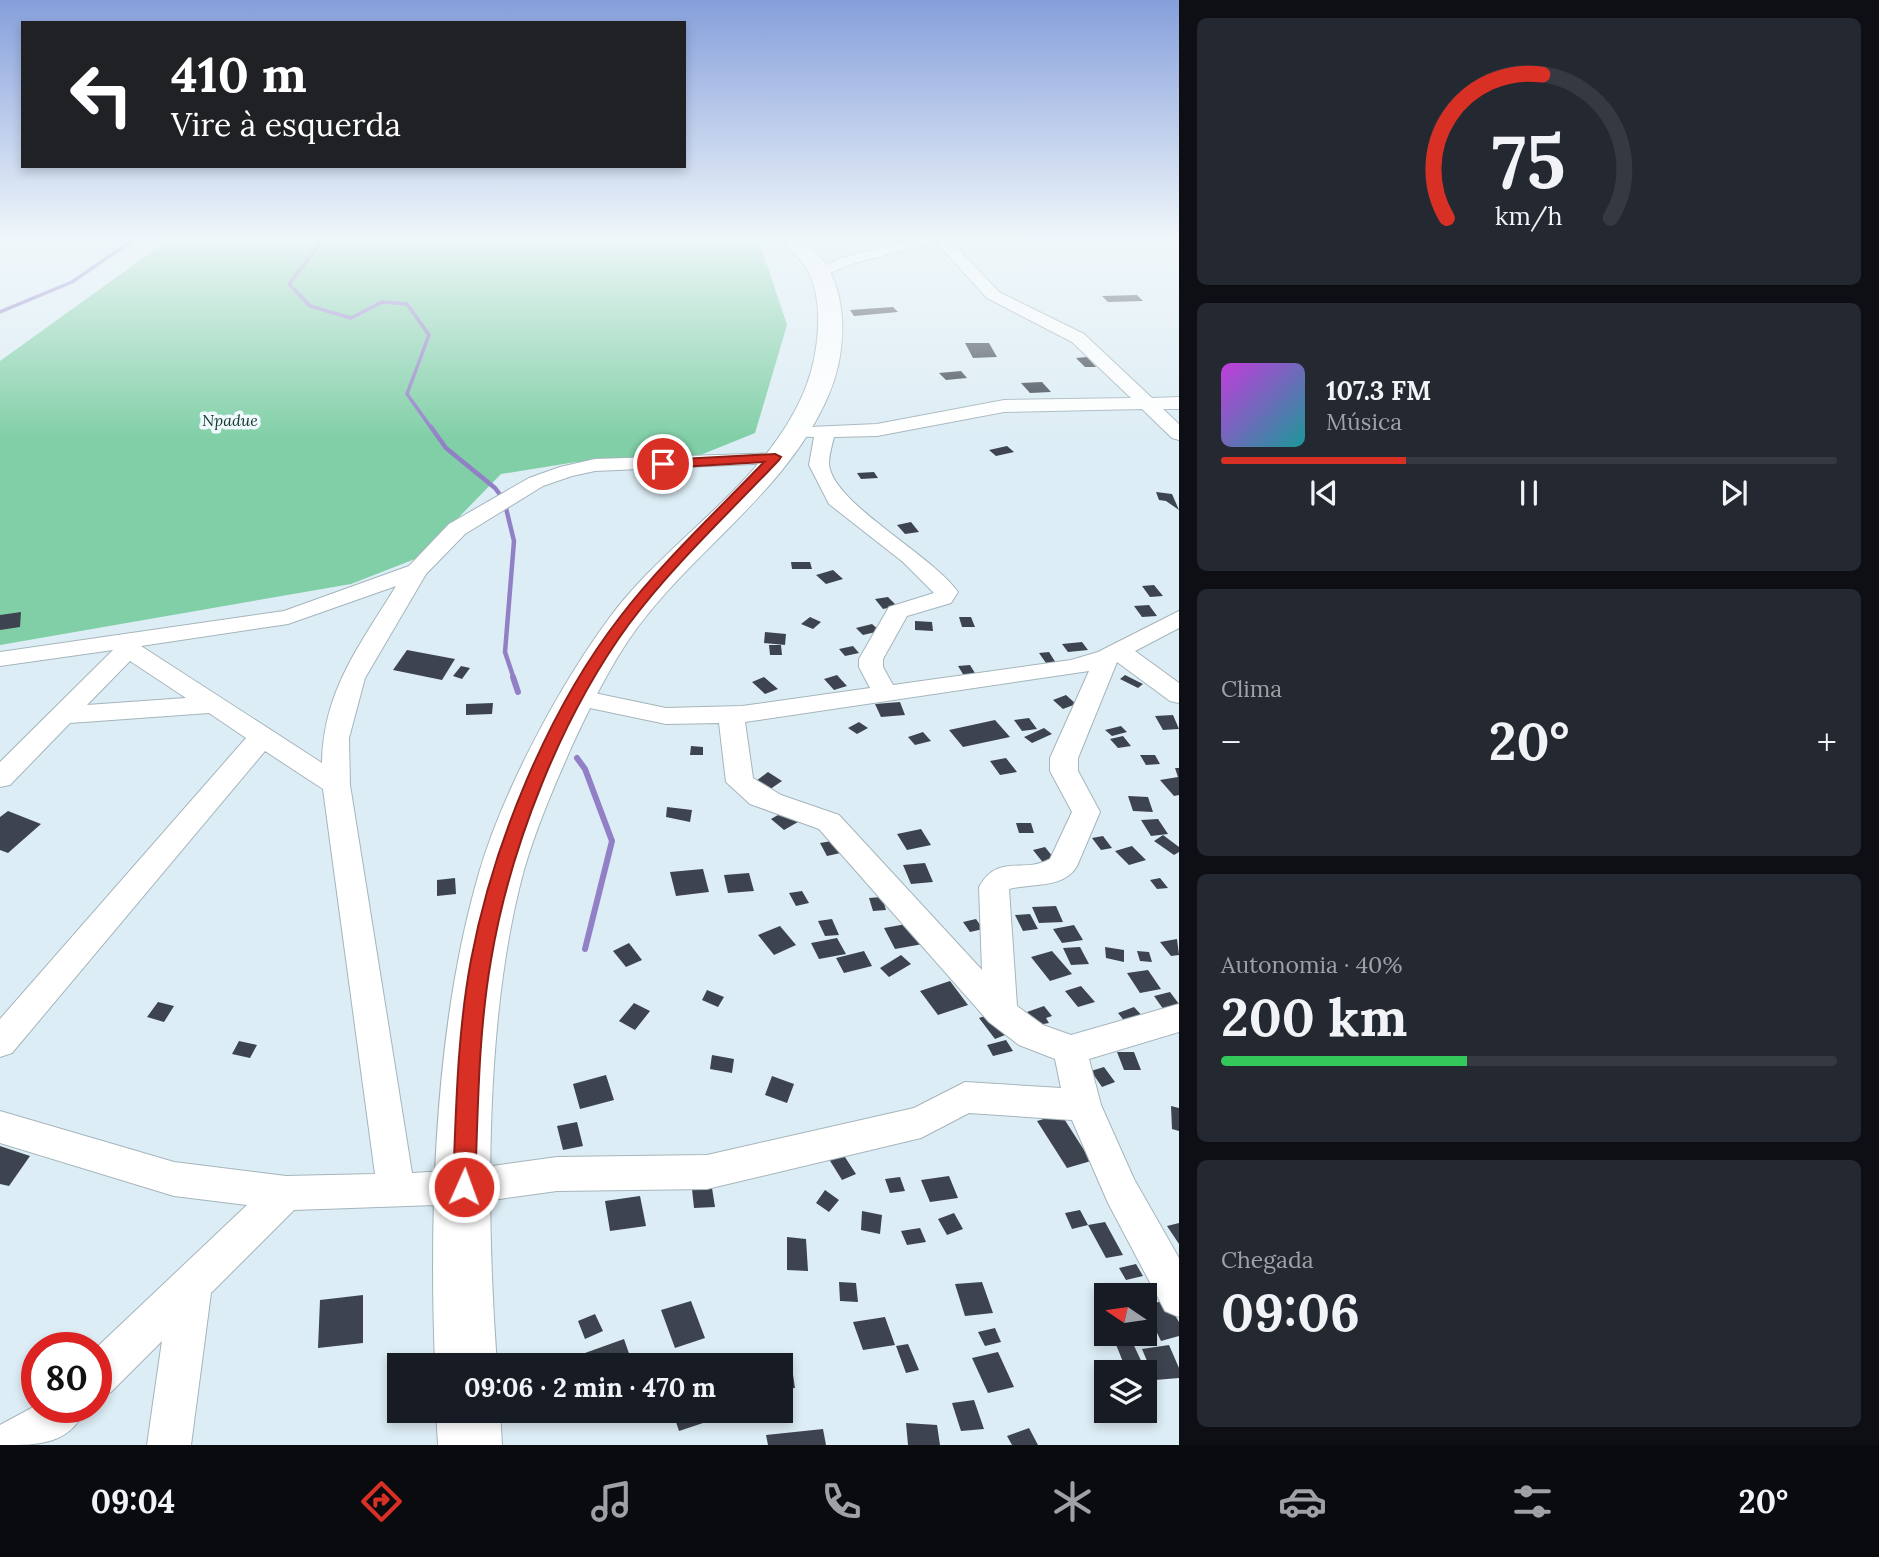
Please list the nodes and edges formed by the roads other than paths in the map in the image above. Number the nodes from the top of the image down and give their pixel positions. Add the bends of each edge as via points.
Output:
1 (826, 305) edge
2 (1014, 305) edge
3 (1179, 403) edge
4 (1145, 405) junction
5 (1179, 434) edge
6 (798, 440) junction
7 (417, 571) junction
8 (1179, 618) edge
9 (122, 644) junction
10 (1113, 654) junction
11 (0, 659) edge
12 (886, 695) junction
13 (1179, 695) edge
14 (575, 697) junction
15 (211, 705) junction
16 (731, 714) junction
17 (63, 715) junction
18 (262, 737) junction
19 (0, 778) edge
20 (337, 785) junction
21 (1001, 1012) junction
22 (1179, 1018) edge
23 (0, 1043) edge
24 (1070, 1050) junction
25 (1083, 1105) junction
26 (0, 1127) edge
27 (464, 1187) junction
28 (396, 1191) junction
29 (286, 1193) junction
30 (196, 1281) junction
31 (1179, 1297) edge
32 (466, 1353) edge
33 (112, 1362) edge
34 (49, 1423) edge
35 (469, 1423) edge
36 (6, 1445) edge
37 (169, 1445) edge
38 (470, 1445) edge

1 - 6 highway via 829,354
2 - 4 street via 1078,338
3 - 4 street
4 - 5 street
4 - 6 street via 1004,406
6 - 7 street via 567,471 536,482 457,529
6 - 12 street via 819,466 836,500 911,557 946,592 943,598 897,612 871,659
6 - 14 highway via 634,609
7 - 9 street via 288,617
7 - 20 street via 352,678 337,738
8 - 10 street
9 - 11 street
9 - 15 street
9 - 17 street
10 - 12 street via 1074,667
10 - 13 street
10 - 21 street via 1064,758 1064,771 1086,812 1062,866 1051,872 1001,878 994,887
12 - 16 street
14 - 16 street via 666,716
14 - 27 highway via 553,739 501,872 481,960 470,1056
15 - 17 street
15 - 18 street
16 - 21 street via 740,782 747,790 829,822
17 - 19 street
18 - 20 street
18 - 23 street
20 - 28 street
21 - 24 street via 1031,1035
22 - 24 street
24 - 25 street
25 - 27 street via 965,1097 921,1122 707,1172 557,1174
25 - 31 street via 1121,1191
26 - 29 street via 174,1179
27 - 28 street
27 - 32 highway
28 - 29 street
29 - 30 street
30 - 33 street
30 - 37 street via 188,1300
34 - 36 street
35 - 38 highway

